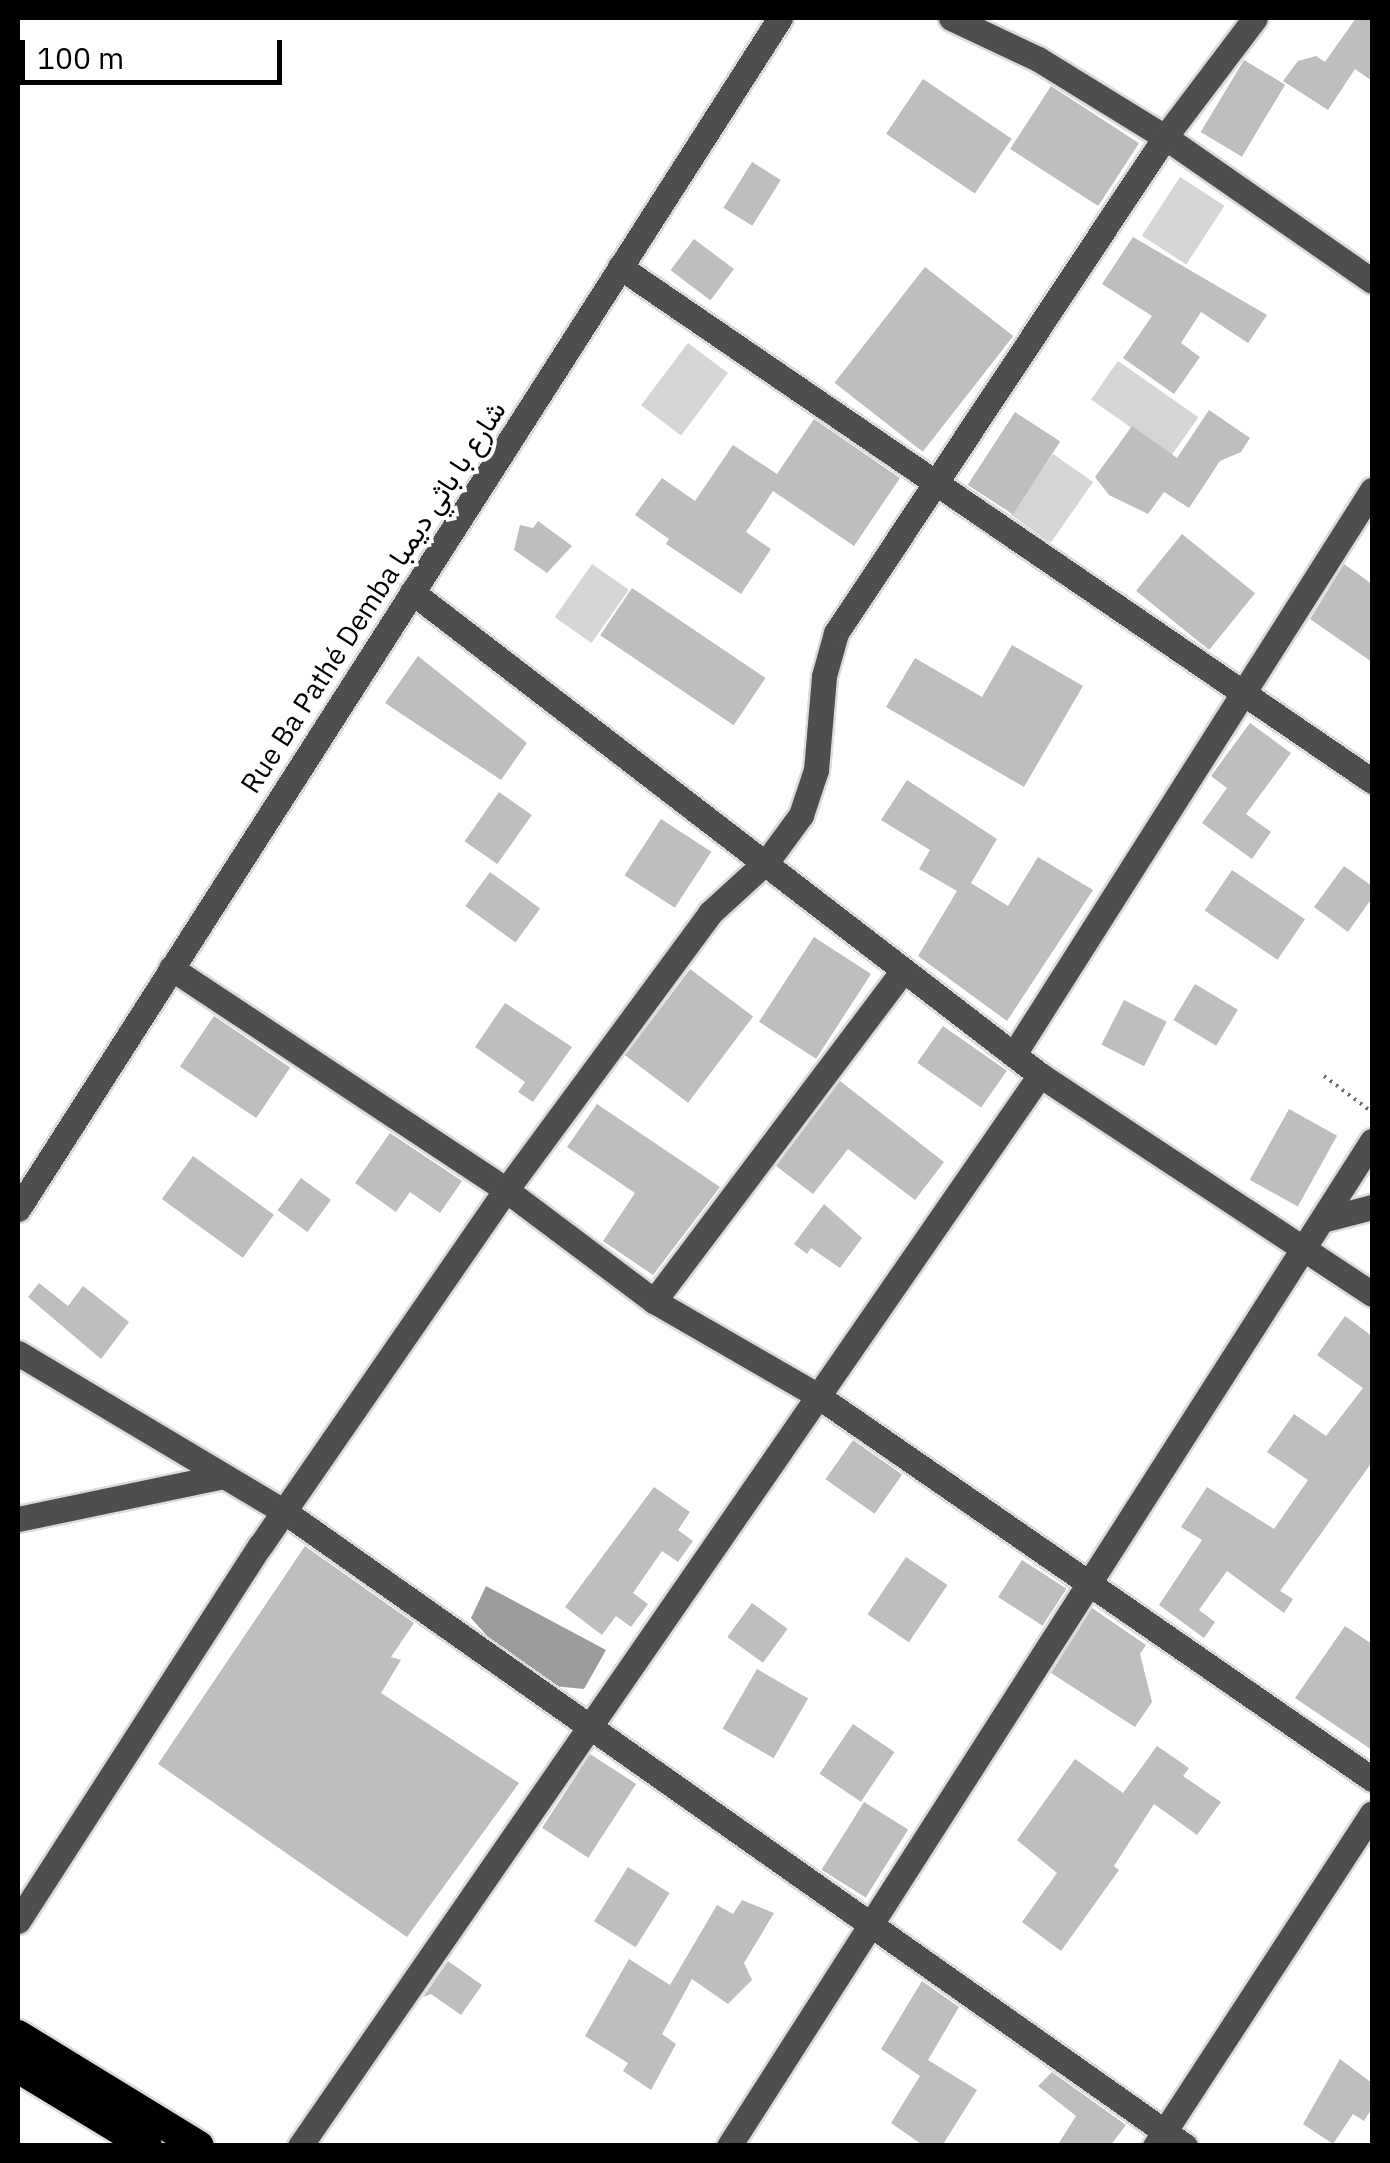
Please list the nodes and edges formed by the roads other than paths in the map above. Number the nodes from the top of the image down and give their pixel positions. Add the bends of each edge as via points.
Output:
1 (780, 18) edge
2 (951, 18) edge
3 (1255, 18) edge
4 (1165, 137) junction
5 (620, 266) junction
6 (1372, 281) edge
7 (932, 483) junction
8 (1372, 490) edge
9 (412, 592) junction
10 (1243, 694) junction
11 (1372, 781) edge
12 (768, 860) junction
13 (171, 968) junction
14 (903, 970) junction
15 (1014, 1054) junction
16 (1040, 1074) junction
17 (1372, 1142) edge
18 (506, 1190) junction
19 (1372, 1208) edge
20 (18, 1209) edge
21 (1326, 1219) junction
22 (1304, 1252) junction
23 (1372, 1294) edge
24 (654, 1301) junction
25 (18, 1354) edge
26 (815, 1394) junction
27 (224, 1476) junction
28 (285, 1512) junction
29 (18, 1519) edge
30 (1089, 1588) junction
31 (587, 1722) junction
32 (1372, 1779) edge
33 (1372, 1812) edge
34 (18, 1920) edge
35 (869, 1928) junction
36 (18, 2035) edge
37 (18, 2068) edge
38 (1168, 2141) edge
39 (147, 2146) edge
40 (199, 2146) edge
41 (300, 2146) edge
42 (729, 2146) edge

1 - 5 street, Rue Ba Pathé Demba شارع با باثي ديمبا
2 - 4 street via 1038,59
3 - 4 street
4 - 6 street
4 - 7 street
5 - 7 street
5 - 9 street, Rue Ba Pathé Demba شارع با باثي ديمبا
7 - 10 street
7 - 12 street via 836,633 824,676 812,790
8 - 10 street
9 - 12 street
9 - 13 street, Rue Ba Pathé Demba شارع با باثي ديمبا
10 - 11 street
10 - 15 street
12 - 14 street
12 - 18 street via 710,913
13 - 18 street
13 - 20 street, Rue Ba Pathé Demba شارع با باثي ديمبا
14 - 15 street
14 - 24 street
15 - 16 street
16 - 22 street
16 - 26 street
17 - 21 street
18 - 24 street
18 - 28 street
19 - 21 street
21 - 22 street
22 - 23 street
22 - 30 street
24 - 26 street
25 - 27 street
26 - 30 street
26 - 31 street via 694,1578
27 - 28 street
27 - 29 street
28 - 31 street
28 - 34 street
30 - 32 street
30 - 35 street
31 - 35 street
31 - 41 street
33 - 38 street
35 - 38 street
35 - 42 street
36 - 40 highway
37 - 39 highway

